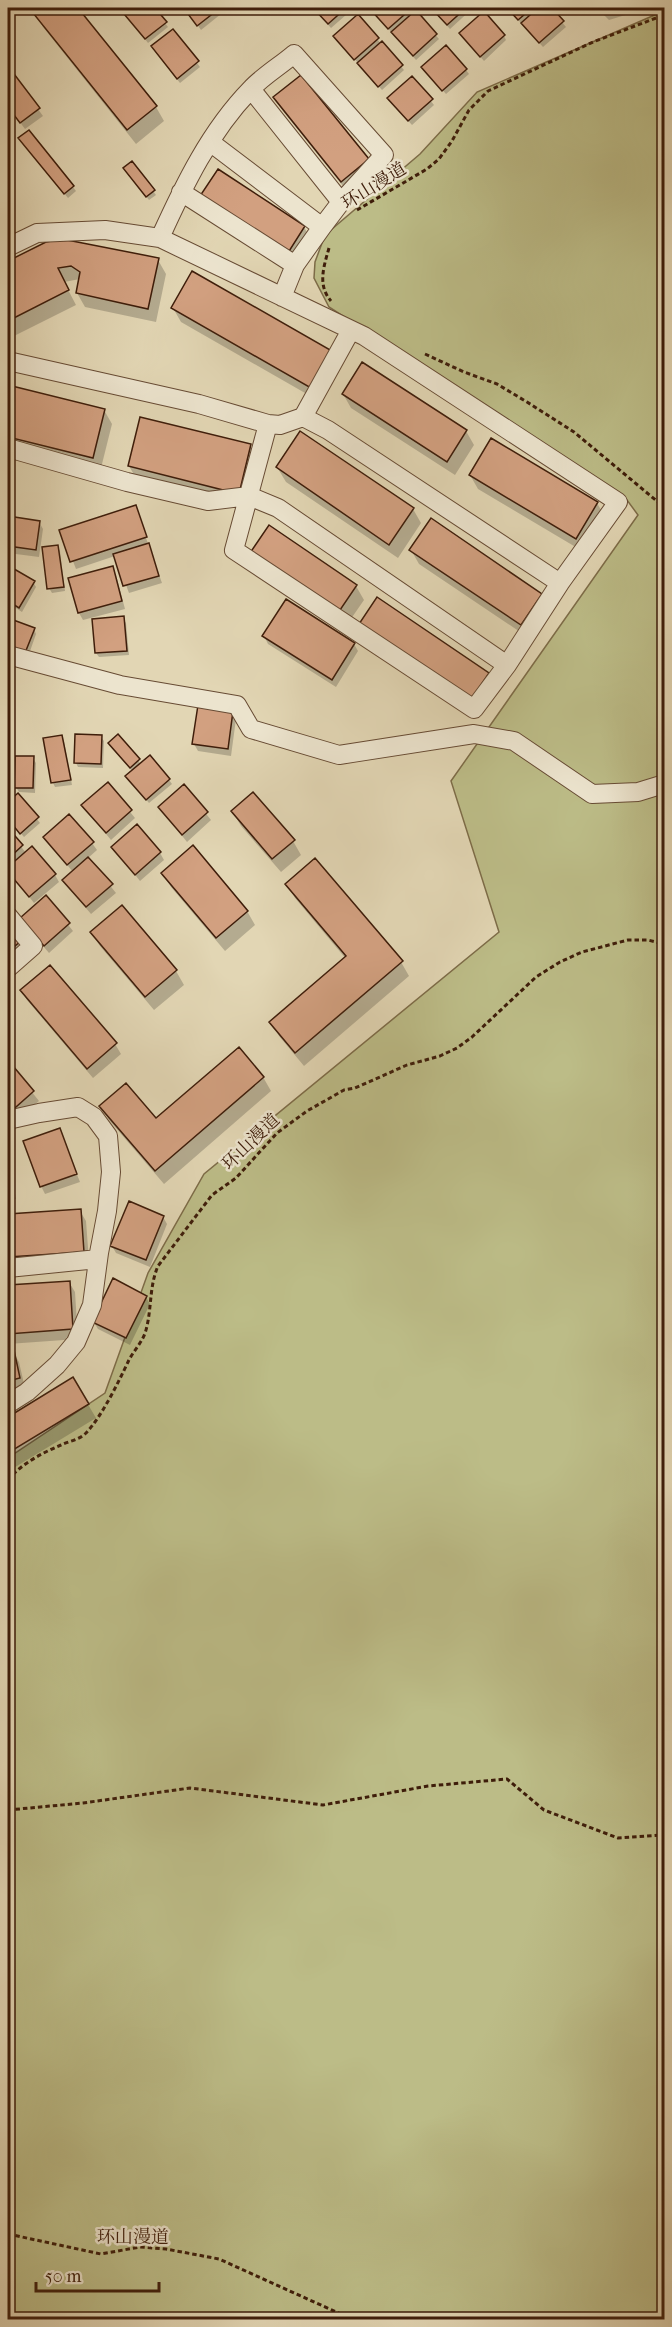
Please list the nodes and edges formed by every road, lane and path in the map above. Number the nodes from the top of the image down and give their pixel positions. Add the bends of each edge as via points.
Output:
1 (664, 15) edge
2 (251, 89) junction
3 (210, 142) junction
4 (181, 192) junction
5 (348, 207) junction
6 (326, 234) junction
7 (160, 238) junction
8 (8, 248) edge
9 (295, 265) junction
10 (282, 297) junction
11 (333, 304) dead end
12 (351, 330) junction
13 (417, 350) dead end
14 (8, 361) edge
15 (303, 417) junction
16 (268, 424) junction
17 (8, 448) edge
18 (249, 496) junction
19 (664, 507) edge
20 (560, 583) junction
21 (8, 654) edge
22 (507, 665) junction
23 (664, 784) edge
24 (8, 916) edge
25 (664, 944) edge
26 (8, 968) edge
27 (8, 1120) edge
28 (98, 1259) junction
29 (8, 1268) edge
30 (8, 1404) edge
31 (8, 1480) edge
32 (8, 1810) edge
33 (664, 1835) edge
34 (8, 2234) edge
35 (352, 2319) edge

1 - 5 path, 环山漫道 via 593,42 488,91 469,110 452,141 428,169
2 - 3 street
2 - 5 street
2 - 5 street via 294,54 384,155
3 - 4 street
3 - 6 street
4 - 7 street
4 - 9 street
5 - 6 street
6 - 9 street
6 - 11 path via 323,286
7 - 8 street via 105,230 37,233
7 - 10 street
9 - 10 street
10 - 12 street
12 - 15 street
12 - 20 street via 618,502
13 - 19 path via 497,384 527,402 574,432
14 - 16 street via 199,404
15 - 16 street via 280,425
15 - 20 street
16 - 18 street
17 - 18 street via 208,501
18 - 22 street via 278,508
18 - 22 street via 234,550 474,709
20 - 22 street
21 - 23 street via 120,685 237,705 251,729 339,755 474,734 514,741 592,794 638,792
24 - 26 street via 33,946
25 - 31 path, 环山漫道 via 628,940 560,962 536,977 458,1048 344,1090 277,1133 236,1178 212,1195 158,1266 152,1279 145,1333 118,1387 93,1423 79,1438 21,1466
27 - 28 street via 78,1107 94,1117 108,1136 111,1172
28 - 29 street
28 - 30 street via 92,1305 76,1342 57,1365
32 - 33 path via 190,1788 322,1804 428,1786 507,1779 543,1810 618,1838
34 - 35 path, 环山漫道 via 101,2254 140,2247 201,2254

